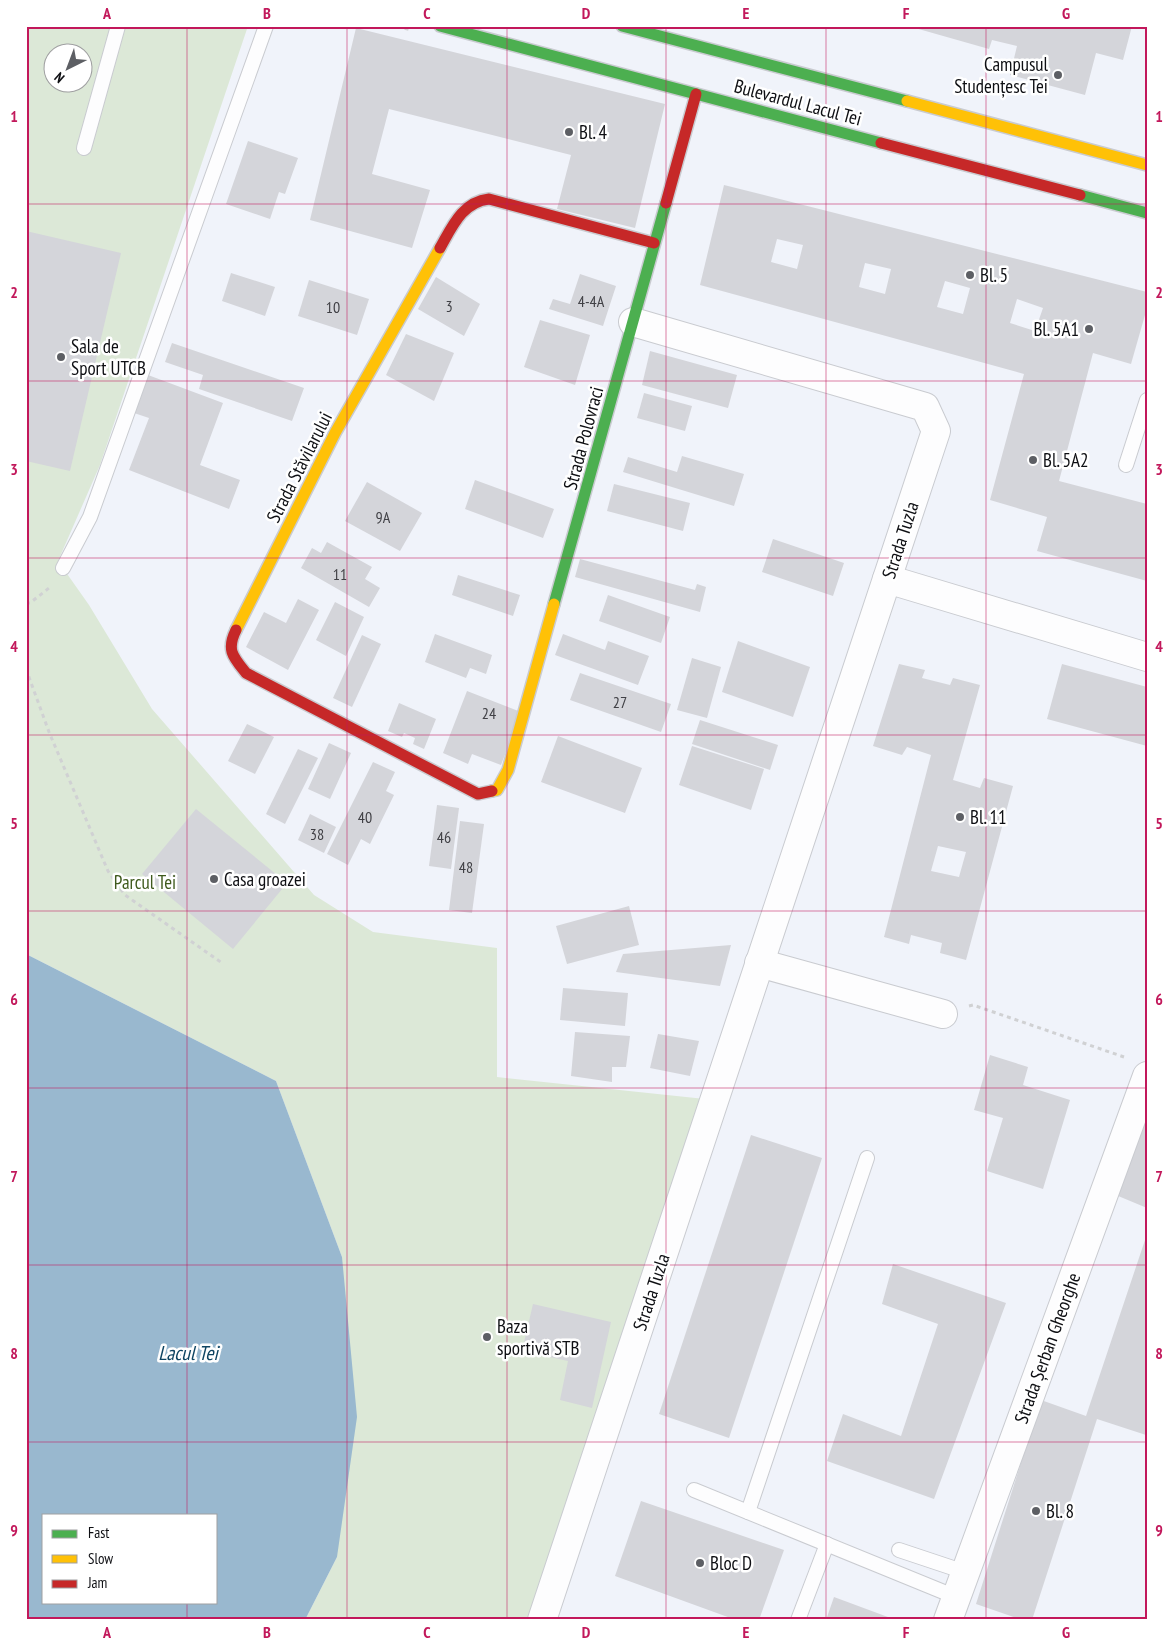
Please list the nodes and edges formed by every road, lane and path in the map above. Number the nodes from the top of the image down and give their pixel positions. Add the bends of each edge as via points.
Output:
1 (118, 26) edge
2 (266, 26) edge
3 (440, 26) edge
4 (622, 26) edge
5 (696, 94) junction
6 (84, 148) dead end
7 (1147, 165) edge
8 (1147, 213) edge
9 (654, 243) junction
10 (633, 322) junction
11 (1147, 400) edge
12 (1126, 465) dead end
13 (63, 568) joint
14 (887, 579) junction
15 (26, 603) edge
16 (1147, 657) edge
17 (26, 669) edge
18 (496, 790) joint
19 (222, 963) dead end
20 (759, 963) junction
21 (943, 1014) joint
22 (1138, 1067) edge
23 (867, 1158) dead end
24 (694, 1490) dead end
25 (748, 1512) junction
26 (827, 1544) junction
27 (899, 1550) dead end
28 (956, 1596) edge
29 (542, 1620) edge
30 (798, 1620) edge

1 - 6 lane
2 - 13 lane via 94,508
3 - 5 street, Bulevardul Lacul Tei
4 - 7 street, Bulevardul Lacul Tei
5 - 8 street, Bulevardul Lacul Tei
5 - 9 street, Strada Polovraci
9 - 10 street, Strada Polovraci
9 - 18 street, Strada Stăvilarului via 489,199 475,201 468,206 454,223 335,433 231,640 233,658 246,673 478,794
10 - 14 street, Strada Tuzla via 925,408 936,431
10 - 18 street, Strada Polovraci via 508,770
11 - 12 lane
13 - 15 path via 49,588
14 - 16 street
14 - 20 street, Strada Tuzla
17 - 19 path via 108,871 125,895
20 - 21 street
20 - 29 street, Strada Tuzla
21 - 22 path via 973,1005
22 - 28 street, Strada Șerban Gheorghe
23 - 25 lane
24 - 25 lane
25 - 26 lane
26 - 28 lane
26 - 30 lane
27 - 28 lane

